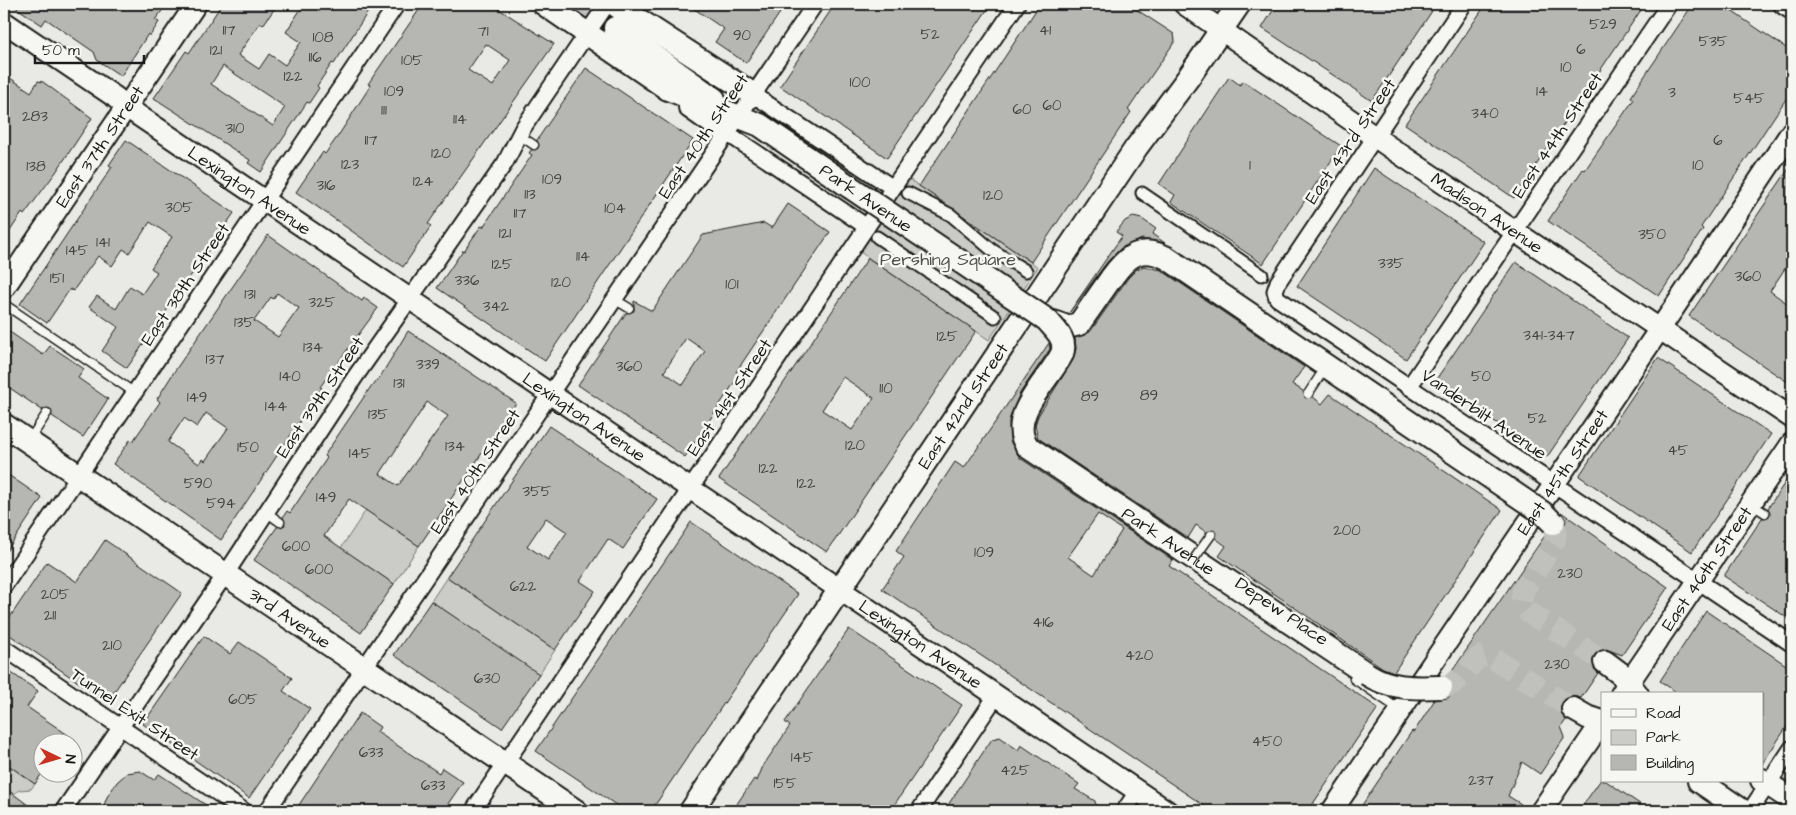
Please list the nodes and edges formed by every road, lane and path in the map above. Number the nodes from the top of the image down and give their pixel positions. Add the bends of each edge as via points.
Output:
1 (196, 4) edge
2 (397, 4) edge
3 (544, 4) edge
4 (607, 4) edge
5 (614, 4) tunnel mouth
6 (815, 4) edge
7 (1017, 4) edge
8 (1184, 4) edge
9 (1239, 4) edge
10 (1464, 4) edge
11 (1669, 4) edge
12 (1784, 4) edge
13 (1792, 9) edge
14 (4, 22) edge
15 (615, 28) tunnel mouth
16 (1221, 29) junction
17 (587, 34) junction
18 (126, 107) junction
19 (741, 107) junction
20 (1792, 131) edge
21 (519, 135) junction
22 (1375, 137) junction
23 (534, 145) dead end
24 (893, 188) junction
25 (908, 193) dead end
26 (1142, 194) dead end
27 (265, 200) junction
28 (1515, 231) junction
29 (872, 232) junction
30 (1026, 271) dead end
31 (1262, 275) dead end
32 (4, 288) edge
33 (410, 298) junction
34 (614, 299) junction
35 (1279, 301) joint
36 (4, 304) edge
37 (629, 308) dead end
38 (995, 317) dead end
39 (1046, 320) junction
40 (1660, 329) junction
41 (1326, 366) junction
42 (1409, 387) junction
43 (135, 393) junction
44 (550, 393) junction
45 (1308, 394) dead end
46 (47, 413) dead end
47 (1792, 418) edge
48 (4, 425) edge
49 (28, 442) junction
50 (1792, 443) edge
51 (1028, 447) junction
52 (1053, 475) dead end
53 (79, 476) junction
54 (1554, 484) junction
55 (691, 488) junction
56 (1083, 494) dead end
57 (266, 512) junction
58 (280, 522) dead end
59 (1553, 523) dead end
60 (1211, 535) dead end
61 (1152, 541) dead end
62 (1190, 564) junction
63 (225, 575) junction
64 (1699, 581) junction
65 (4, 586) edge
66 (840, 590) junction
67 (1792, 644) edge
68 (4, 648) edge
69 (1605, 662) tunnel mouth
70 (364, 668) junction
71 (1346, 673) dead end
72 (1441, 687) tunnel mouth
73 (1629, 690) edge
74 (996, 696) junction
75 (1573, 709) tunnel mouth
76 (1401, 710) junction
77 (1601, 722) edge
78 (1601, 723) edge
79 (120, 726) junction
80 (1792, 748) edge
81 (505, 764) junction
82 (1700, 782) edge
83 (1765, 782) edge
84 (1137, 792) junction
85 (1792, 800) edge
86 (63, 811) edge
87 (244, 811) edge
88 (267, 811) edge
89 (472, 811) edge
90 (576, 811) edge
91 (691, 811) edge
92 (919, 811) edge
93 (1124, 811) edge
94 (1167, 811) edge
95 (1332, 811) edge
96 (1541, 811) edge
97 (1743, 811) edge
98 (1750, 811) edge

1 - 18 main road, East 37th Street
2 - 27 street, East 38th Street
3 - 17 main road, Park Avenue
4 - 17 street, East 39th Street
5 - 19 main road, Park Avenue
6 - 19 street, East 40th Street
7 - 24 street, East 41st Street
8 - 16 main road, Madison Avenue
9 - 16 main road, East 42nd Street
10 - 22 street, East 43rd Street
11 - 28 street, East 44th Street
12 - 13 main road
14 - 18 main road, Lexington Avenue
15 - 19 main road
16 - 22 main road, Madison Avenue
16 - 66 main road, East 42nd Street via 1126,162
17 - 19 main road, Park Avenue via 668,90
17 - 21 street, East 39th Street
18 - 27 main road, Lexington Avenue
18 - 32 main road, East 37th Street
19 - 24 street, Park Avenue
19 - 29 street, Park Avenue
19 - 34 street, East 40th Street
19 - 39 main road, Park Avenue, bridge via 760,126
20 - 40 main road, East 45th Street
21 - 23 lane
21 - 33 street, East 39th Street via 505,163
22 - 28 main road, Madison Avenue
22 - 35 street, East 43rd Street via 1278,282 1275,294
24 - 29 street, East 41st Street
25 - 30 street, Park Avenue via 951,215 992,250
26 - 31 street
27 - 33 main road, Lexington Avenue
27 - 43 street, East 38th Street
28 - 40 main road, Madison Avenue
28 - 42 street, East 44th Street
29 - 38 street, Park Avenue
29 - 55 street, East 41st Street
33 - 44 main road, Lexington Avenue
33 - 57 street, East 39th Street
34 - 37 lane
34 - 44 street, East 40th Street
35 - 42 street, Vanderbilt Avenue
36 - 43 lane
39 - 41 main road, Park Avenue, bridge via 1067,327 1079,324 1124,262 1136,254 1150,252 1167,258
39 - 51 main road, Park Avenue, bridge via 1062,339 1064,349 1022,417 1021,434
40 - 47 main road, Madison Avenue
40 - 54 main road, East 45th Street
41 - 45 lane, bridge
41 - 59 main road, Park Avenue, bridge via 1543,513
42 - 54 street, Vanderbilt Avenue
43 - 53 street, East 38th Street
44 - 55 main road, Lexington Avenue
44 - 70 street, East 40th Street
46 - 49 lane
48 - 49 main road, 3rd Avenue
49 - 53 main road, 3rd Avenue
50 - 64 main road, East 46th Street via 1758,508
51 - 52 lane via 1032,458
51 - 62 main road, Park Avenue
53 - 63 main road, 3rd Avenue
53 - 65 street, East 38th Street
54 - 64 street, Vanderbilt Avenue
54 - 76 main road, East 45th Street
55 - 66 main road, Lexington Avenue
55 - 81 street, East 41st Street
56 - 61 lane
57 - 58 lane
57 - 63 street, East 39th Street
60 - 62 lane, bridge
62 - 72 main road, Park Avenue, bridge via 1378,681 1405,687
63 - 70 main road, 3rd Avenue
63 - 79 street, East 39th Street
64 - 67 street, Vanderbilt Avenue
64 - 73 main road, East 46th Street
66 - 74 main road, Lexington Avenue
66 - 91 main road, East 42nd Street
68 - 79 street, Tunnel Exit Street
69 - 73 main road via 1620,674
70 - 81 main road, 3rd Avenue
70 - 88 street, East 40th Street
71 - 76 lane
74 - 84 main road, Lexington Avenue
74 - 92 street
75 - 77 main road
76 - 95 main road, East 45th Street
78 - 96 main road
79 - 86 street, East 39th Street
79 - 87 street, Tunnel Exit Street
80 - 83 street
81 - 89 street, East 41st Street
81 - 90 main road, 3rd Avenue
82 - 97 main road
83 - 85 main road
83 - 98 street
84 - 93 street
84 - 94 main road, Lexington Avenue

